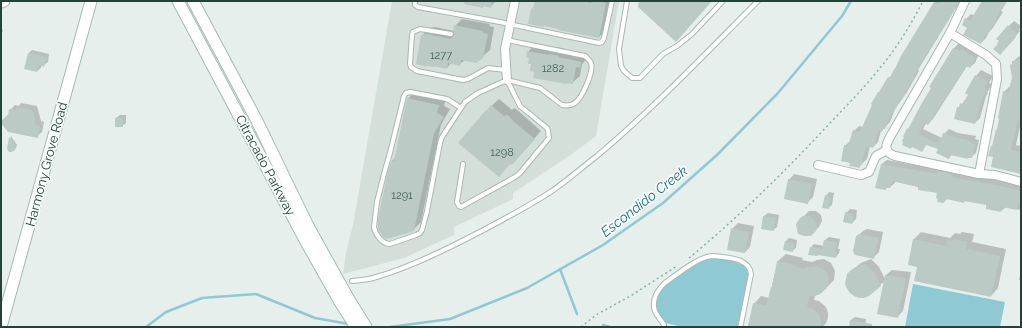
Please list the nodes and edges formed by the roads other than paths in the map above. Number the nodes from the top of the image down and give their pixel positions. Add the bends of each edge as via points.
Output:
1 (4, 1) edge
2 (91, 1) edge
3 (178, 1) edge
4 (192, 1) edge
5 (415, 1) edge
6 (515, 1) edge
7 (612, 1) edge
8 (627, 1) edge
9 (723, 1) edge
10 (758, 1) edge
11 (965, 1) edge
12 (1, 2) edge
13 (510, 25) junction
14 (950, 33) junction
15 (451, 34) dead end
16 (506, 40) junction
17 (506, 70) junction
18 (507, 80) junction
19 (460, 108) junction
20 (887, 150) junction
21 (463, 164) dead end
22 (818, 165) dead end
23 (978, 174) junction
24 (1021, 182) edge
25 (352, 281) dead end
26 (344, 300) junction
27 (664, 325) dead end
28 (2, 327) edge
29 (356, 327) edge
30 (366, 327) edge
31 (740, 327) edge

1 - 12 main road
2 - 28 main road, Harmony Grove Road
3 - 26 main road, Citracado Parkway via 305,240
4 - 26 main road, Citracado Parkway via 257,121
5 - 13 lane via 418,7
6 - 13 street
7 - 13 lane via 604,38 599,43
8 - 9 lane via 619,49 621,66 632,78 640,78 663,54 692,34
10 - 25 lane via 631,127 550,192 460,242 404,267 372,278
11 - 14 street
13 - 16 street
14 - 20 street via 890,137 886,145
14 - 23 street via 996,64 997,79
15 - 17 lane via 420,29 413,32 411,67 417,71 466,80 488,68
16 - 17 street
16 - 18 lane via 584,56 592,65 587,84 576,102 567,106 540,88
17 - 18 street
18 - 19 lane via 478,93
18 - 21 lane via 520,106 547,128 549,138 515,177 459,206 457,202
19 - 19 lane via 447,99 410,92 404,96 377,202 374,227 386,244 416,235 422,230 440,143
20 - 22 street via 876,156 869,172 861,175
20 - 23 street via 895,156
23 - 24 street via 995,175
26 - 29 main road, Citracado Parkway
26 - 30 main road, Citracado Parkway
27 - 31 lane via 656,312 656,294 666,282 701,258 713,256 743,262 751,269

